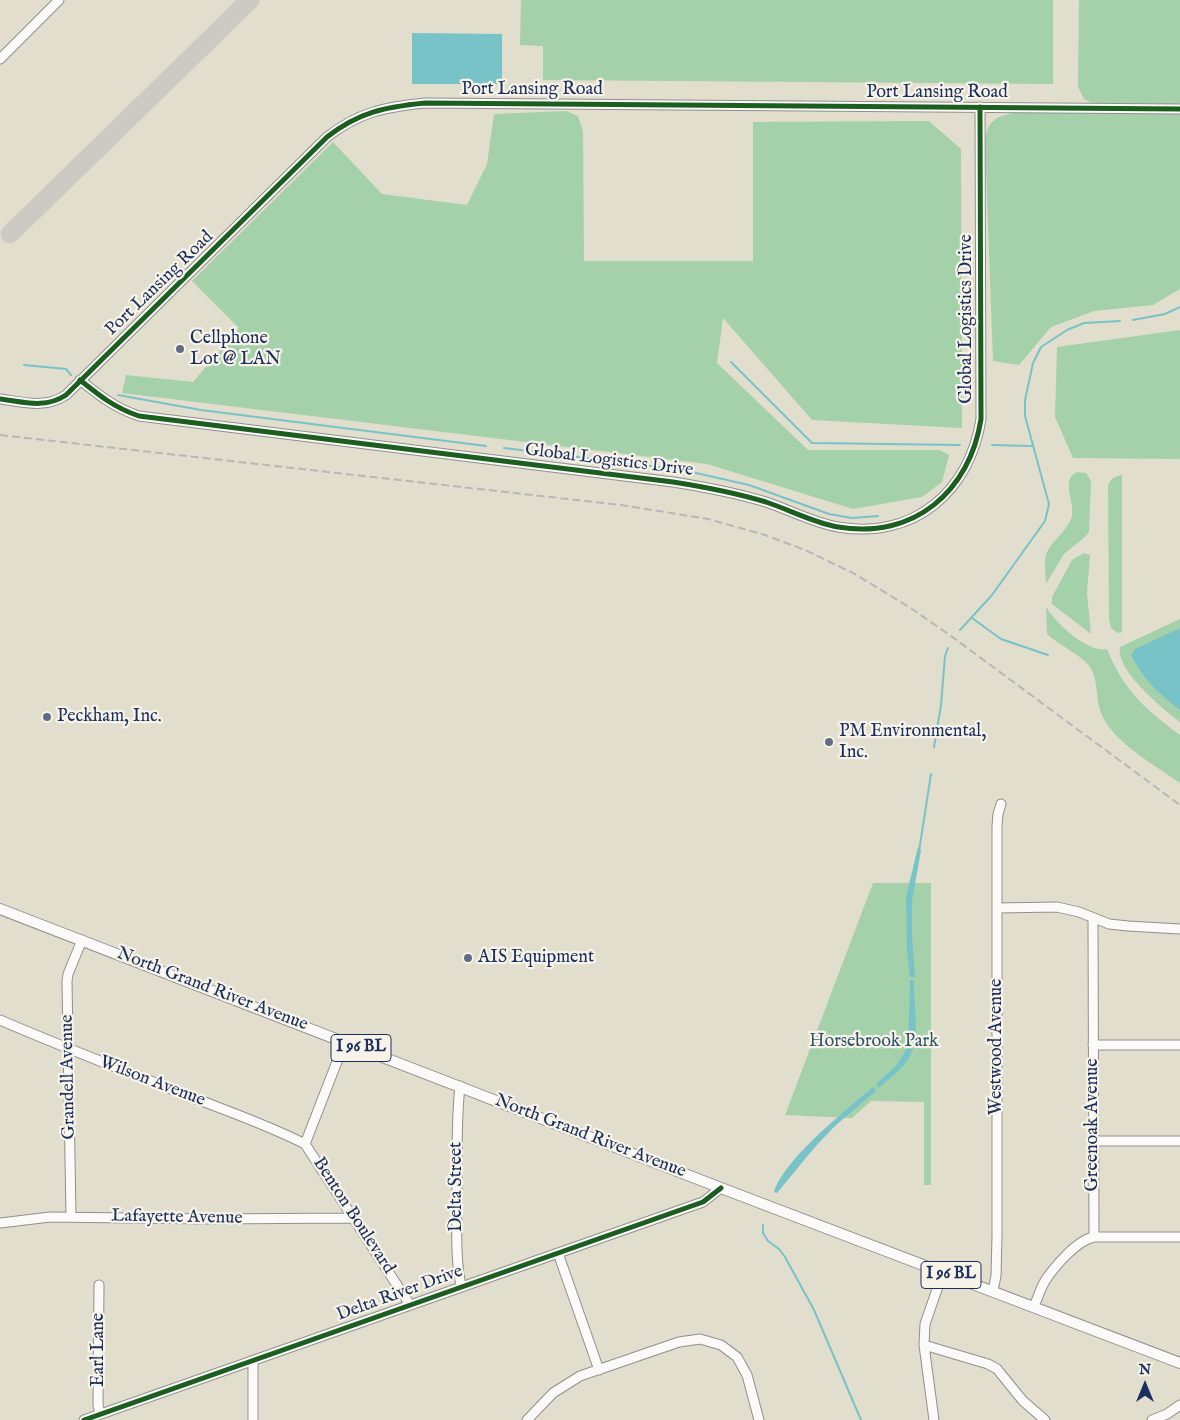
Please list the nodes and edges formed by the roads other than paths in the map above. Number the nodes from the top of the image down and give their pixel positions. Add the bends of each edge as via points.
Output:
1 (59, 0) edge
2 (0, 59) edge
3 (980, 107) junction
4 (1180, 109) edge
5 (80, 380) junction
6 (0, 399) edge
7 (1001, 804) dead end
8 (997, 908) junction
9 (0, 909) edge
10 (1093, 919) junction
11 (1180, 929) edge
12 (82, 940) junction
13 (0, 1020) edge
14 (345, 1042) junction
15 (1093, 1045) junction
16 (1180, 1045) edge
17 (69, 1050) junction
18 (460, 1086) junction
19 (1094, 1141) junction
20 (1180, 1141) edge
21 (304, 1144) junction
22 (721, 1188) junction
23 (71, 1218) junction
24 (354, 1218) junction
25 (0, 1223) edge
26 (1180, 1237) edge
27 (1094, 1238) junction
28 (558, 1252) junction
29 (943, 1272) junction
30 (99, 1285) dead end
31 (461, 1286) junction
32 (993, 1290) junction
33 (410, 1305) junction
34 (1034, 1306) junction
35 (924, 1345) junction
36 (254, 1361) junction
37 (1180, 1363) edge
38 (599, 1370) junction
39 (1180, 1405) edge
40 (100, 1414) junction
41 (87, 1419) edge
42 (253, 1420) edge
43 (527, 1420) edge
44 (759, 1420) edge
45 (934, 1420) edge
46 (1045, 1420) edge
47 (1152, 1420) edge

1 - 2 street
3 - 4 street, Port Lansing Road
3 - 5 street, Port Lansing Road via 425,103 377,110 344,125 327,138
3 - 5 street, Global Logistics Drive via 979,435 973,454 955,485 937,502 905,521 882,528 837,527 730,492 673,482 139,416 109,403
5 - 6 street, Port Lansing Road via 66,394 49,403
7 - 8 street, Westwood Avenue via 997,826
8 - 10 street via 1057,907
8 - 32 street, Westwood Avenue via 997,1236
9 - 12 main road, North Grand River Avenue / I 96 BL
10 - 11 street via 1128,926
10 - 15 street, Greenoak Avenue
12 - 14 main road, North Grand River Avenue / I 96 BL
12 - 17 street, Grandell Avenue via 68,974
13 - 17 street, Wilson Avenue
14 - 18 main road, North Grand River Avenue / I 96 BL
14 - 21 street, Benton Boulevard
15 - 16 street
15 - 19 street, Greenoak Avenue
17 - 21 street, Wilson Avenue
17 - 23 street, Grandell Avenue
18 - 22 main road, North Grand River Avenue / I 96 BL
18 - 31 street, Delta Street via 457,1244
19 - 20 street
19 - 27 street, Greenoak Avenue
21 - 24 street, Benton Boulevard
22 - 28 street, Delta River Drive via 703,1202
22 - 29 main road, North Grand River Avenue / I 96 BL
23 - 24 street, Lafayette Avenue
23 - 25 street, Lafayette Avenue
24 - 33 street, Benton Boulevard
26 - 27 street
27 - 34 street via 1088,1238 1070,1251 1045,1281
28 - 31 street, Delta River Drive
28 - 38 street
29 - 32 main road, North Grand River Avenue / I 96 BL
29 - 35 street via 926,1316
30 - 40 street, Earl Lane
31 - 33 street, Delta River Drive
32 - 34 main road, North Grand River Avenue / I 96 BL
33 - 36 street, Delta River Drive
34 - 37 main road, North Grand River Avenue / I 96 BL
35 - 45 street
35 - 46 street via 997,1369 1023,1401
36 - 40 street, Delta River Drive
36 - 42 street
38 - 43 street via 564,1384
38 - 44 street via 679,1342 691,1339 710,1341 730,1351 742,1365
39 - 47 street
40 - 41 street, Delta River Drive

